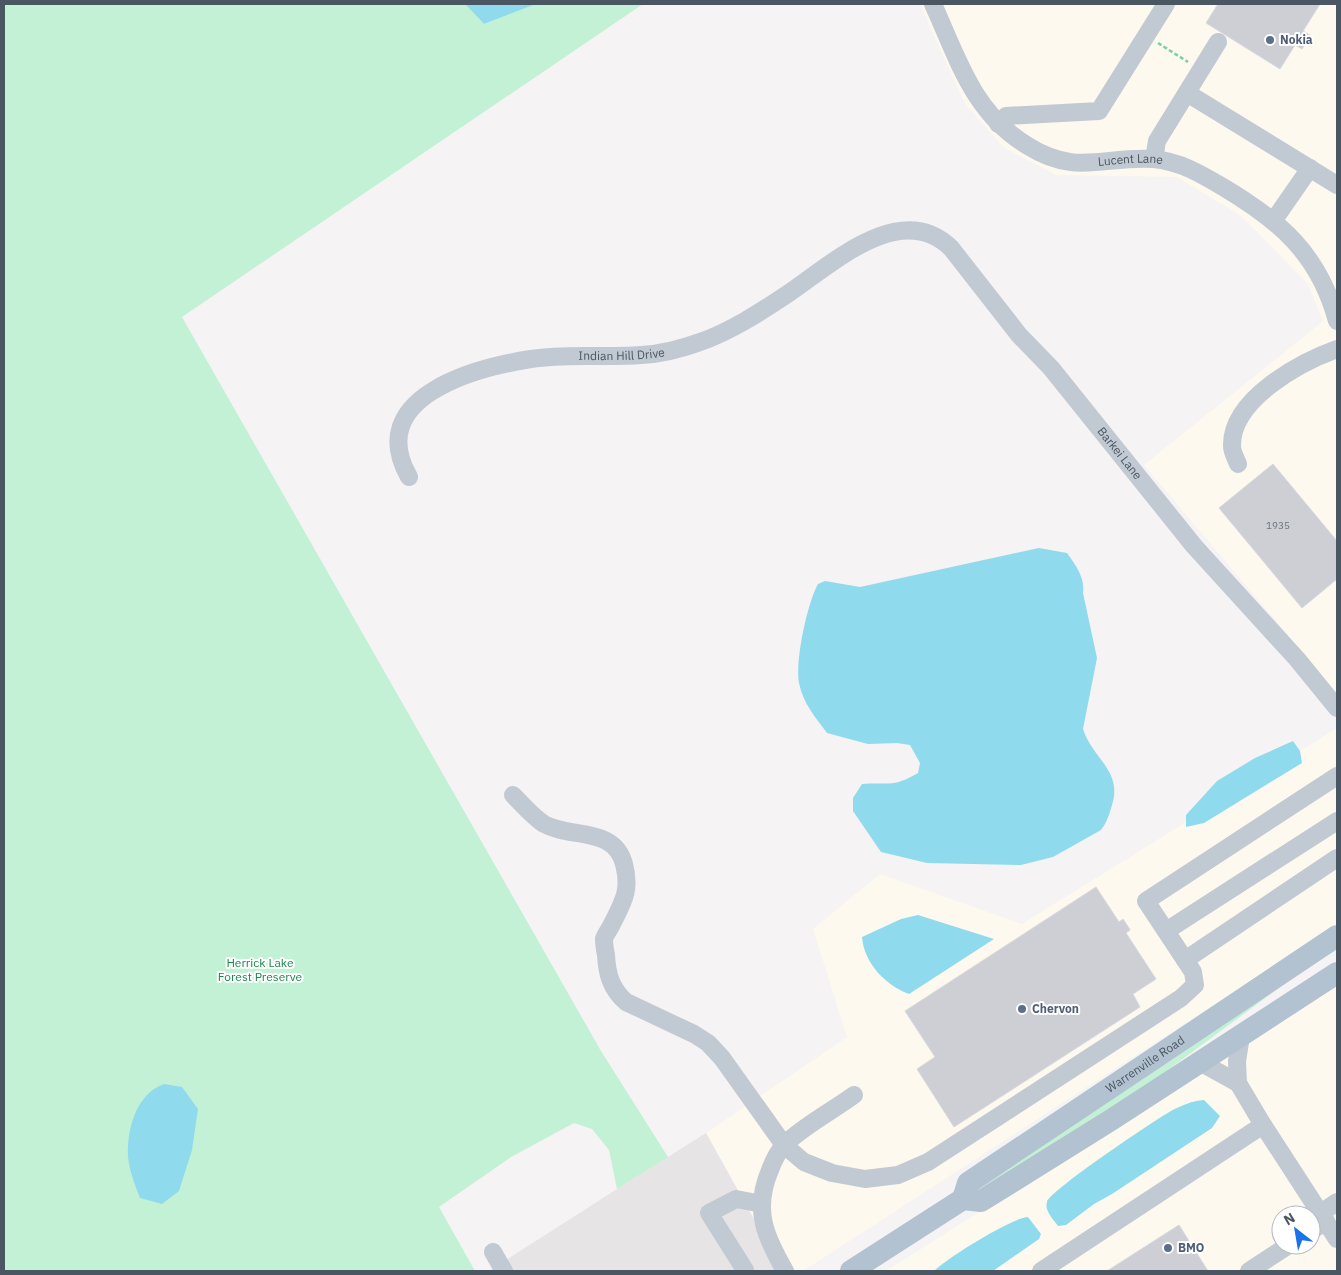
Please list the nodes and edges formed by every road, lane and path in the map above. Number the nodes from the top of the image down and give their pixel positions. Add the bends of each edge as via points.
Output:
1 (933, 4) edge
2 (1166, 4) edge
3 (1156, 42) dead end
4 (1218, 42) dead end
5 (1188, 62) dead end
6 (1187, 93) junction
7 (998, 124) junction
8 (1154, 159) junction
9 (1310, 168) junction
10 (1337, 185) edge
11 (1274, 220) junction
12 (889, 234) joint
13 (1337, 318) edge
14 (1337, 349) edge
15 (1238, 464) dead end
16 (410, 477) dead end
17 (1337, 708) edge
18 (1337, 776) edge
19 (514, 795) dead end
20 (1337, 821) edge
21 (1337, 858) edge
22 (1166, 931) junction
23 (1337, 936) edge
24 (1185, 960) junction
25 (1337, 973) edge
26 (1242, 1036) junction
27 (1200, 1062) junction
28 (1238, 1084) junction
29 (854, 1095) dead end
30 (1263, 1126) junction
31 (784, 1145) junction
32 (963, 1199) junction
33 (1337, 1202) edge
34 (762, 1204) junction
35 (1309, 1205) edge
36 (1321, 1220) edge
37 (1321, 1224) edge
38 (1337, 1238) edge
39 (493, 1252) dead end
40 (1274, 1255) edge
41 (504, 1271) edge
42 (743, 1271) edge
43 (785, 1271) edge
44 (851, 1271) edge
45 (1041, 1271) edge
46 (1249, 1271) edge

1 - 7 street, Lucent Lane via 971,89
2 - 7 street via 1099,112 1006,116
3 - 5 path
4 - 6 street
6 - 8 street via 1157,141
6 - 9 street
7 - 8 street, Lucent Lane via 1028,146 1066,163
8 - 11 street, Lucent Lane via 1202,174
9 - 10 street
9 - 11 street
11 - 13 street, Lucent Lane via 1310,260
12 - 16 street, Indian Hill Drive via 857,246 761,310 700,342 648,355 532,359 456,380 418,401 401,423 398,454
12 - 17 street, Barkei Lane via 928,232 951,248 1188,539
14 - 15 street via 1304,363 1253,400 1240,418 1233,437 1232,447
18 - 22 street via 1146,901
19 - 31 street via 544,824 562,831 604,838 617,848 624,863 627,895 604,939 608,975 614,988 626,1002 708,1043
20 - 22 street
21 - 24 street
22 - 24 street
23 - 32 main road, Warrenville Road via 968,1183
24 - 31 street via 1193,972 1195,985 1181,998 928,1162 898,1175 865,1179 832,1173 804,1162
25 - 26 main road, Warrenville Road
26 - 27 main road, Warrenville Road
26 - 28 street via 1237,1061
27 - 28 street
27 - 32 main road, Warrenville Road via 981,1201
28 - 30 street
29 - 31 street
30 - 35 street
30 - 45 street
31 - 34 street via 766,1180
32 - 44 main road, Warrenville Road
33 - 36 street
34 - 42 street via 736,1199 709,1213
34 - 43 street via 762,1222 769,1243
37 - 38 street
39 - 41 street
40 - 46 street

